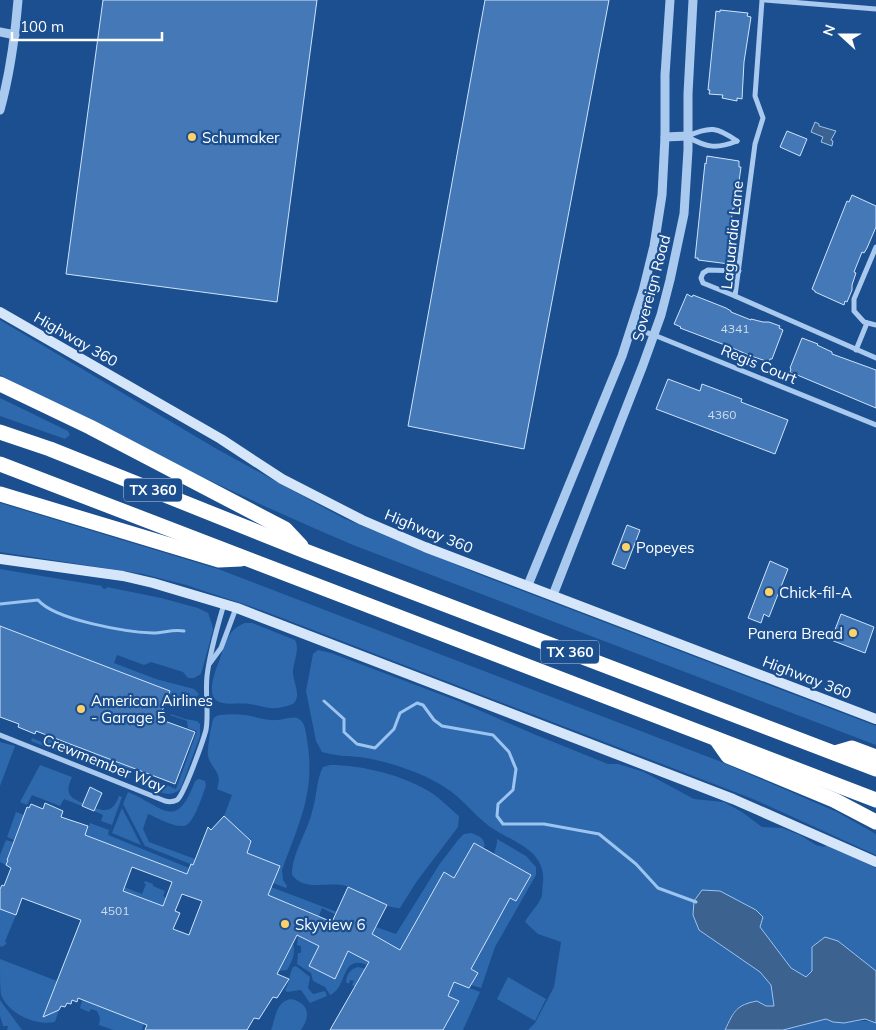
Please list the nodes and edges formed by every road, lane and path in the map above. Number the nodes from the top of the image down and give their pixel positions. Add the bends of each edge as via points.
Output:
1 (18, 0) edge
2 (670, 0) edge
3 (693, 0) edge
4 (697, 0) edge
5 (764, 0) edge
6 (876, 9) edge
7 (691, 27) junction
8 (0, 32) edge
9 (15, 35) junction
10 (0, 110) edge
11 (688, 136) junction
12 (665, 137) junction
13 (876, 247) edge
14 (739, 271) junction
15 (735, 296) junction
16 (0, 312) edge
17 (867, 323) junction
18 (876, 325) edge
19 (632, 328) junction
20 (654, 335) junction
21 (856, 350) junction
22 (876, 358) edge
23 (0, 384) edge
24 (876, 425) edge
25 (0, 432) edge
26 (0, 464) edge
27 (0, 494) edge
28 (305, 551) junction
29 (0, 559) edge
30 (250, 559) junction
31 (528, 586) junction
32 (553, 595) junction
33 (224, 604) junction
34 (236, 608) junction
35 (209, 664) junction
36 (876, 719) edge
37 (0, 735) edge
38 (716, 739) junction
39 (835, 753) junction
40 (876, 757) edge
41 (876, 769) edge
42 (876, 800) edge
43 (876, 822) edge
44 (876, 862) edge

1 - 9 street
2 - 12 street, Sovereign Road via 664,75
3 - 7 street, Sovereign Road
4 - 7 street
5 - 6 street
5 - 14 street, Laguardia Lane via 755,96 763,118 755,144
7 - 11 street, Sovereign Road
8 - 9 street
9 - 10 street
11 - 11 street via 702,145 722,147 737,141 723,131 704,129
11 - 12 street
11 - 20 street, Sovereign Road via 684,214
12 - 19 street, Sovereign Road via 662,195 654,246
13 - 17 street via 854,299 854,311
14 - 15 street, Laguardia Lane
14 - 15 street via 708,270 701,278 703,283
15 - 21 street, Laguardia Lane
16 - 31 main road, Highway 360 via 221,439 282,479 362,520
17 - 18 street
17 - 21 street
19 - 20 street, Regis Court
19 - 31 street, Sovereign Road
20 - 24 street, Regis Court
20 - 32 street, Sovereign Road
21 - 22 street, Laguardia Lane
23 - 28 highway via 285,529
25 - 28 highway, TX 360
26 - 30 highway, TX 360
27 - 30 highway via 219,560
28 - 39 highway, TX 360
29 - 33 main road via 123,576
30 - 38 highway, TX 360
31 - 32 main road, Highway 360
32 - 36 main road, Highway 360
33 - 34 main road
33 - 35 street, Crewmember Way
34 - 35 street, Crewmember Way via 221,648
34 - 44 main road via 733,799
35 - 37 street, Crewmember Way via 204,738 180,796 173,802
38 - 42 highway, TX 360
38 - 43 highway via 728,756 834,800
39 - 40 highway via 852,748
39 - 41 highway, TX 360

